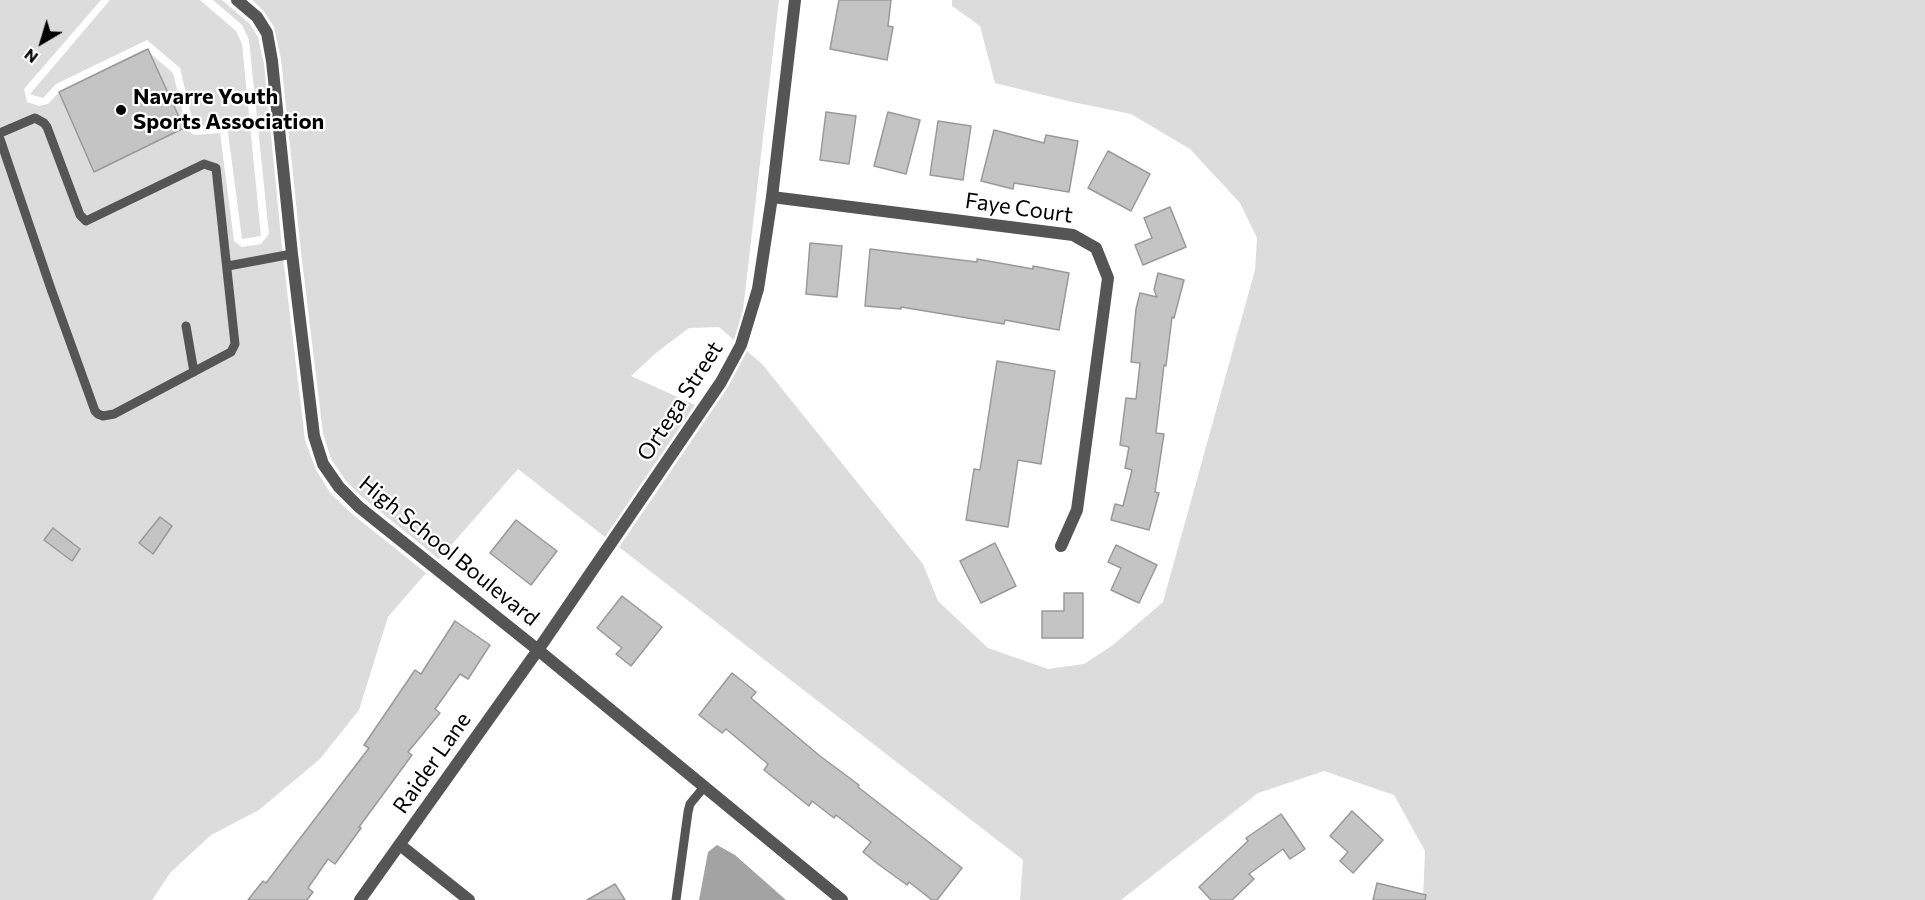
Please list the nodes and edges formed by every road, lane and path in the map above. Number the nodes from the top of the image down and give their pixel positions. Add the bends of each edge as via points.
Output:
1 (237, 0) edge
2 (795, 0) edge
3 (0, 133) edge
4 (0, 140) edge
5 (772, 197) junction
6 (292, 254) junction
7 (228, 266) junction
8 (186, 326) dead end
9 (194, 372) junction
10 (1061, 546) dead end
11 (538, 650) junction
12 (704, 787) junction
13 (400, 845) junction
14 (360, 900) edge
15 (470, 900) edge
16 (676, 900) edge
17 (842, 900) edge

1 - 6 street, High School Boulevard via 257,17 267,33
2 - 5 street, Ortega Street
3 - 7 lane via 35,118 44,123 80,215 86,220 204,164 212,166 218,173
4 - 9 lane via 95,411 103,416 114,414
5 - 10 street, Faye Court via 1073,234 1096,248 1108,278 1077,510
5 - 11 street, Ortega Street via 758,289 741,345 721,382
6 - 7 lane
6 - 11 street, High School Boulevard via 314,436 323,464 339,488 359,507
7 - 9 lane via 236,344 227,355
8 - 9 lane
11 - 12 street, High School Boulevard
11 - 13 street, Raider Lane
12 - 16 lane via 688,812
12 - 17 street, High School Boulevard
13 - 14 street, Raider Lane
13 - 15 street

